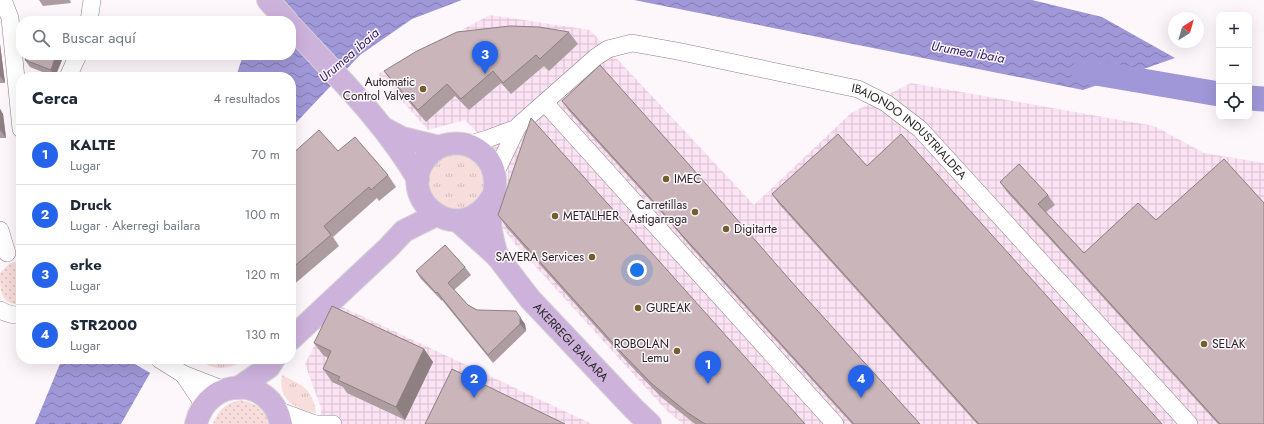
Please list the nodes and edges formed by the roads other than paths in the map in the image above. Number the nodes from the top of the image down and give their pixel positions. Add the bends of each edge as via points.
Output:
1 (2, 0) edge
2 (92, 0) edge
3 (268, 0) edge
4 (90, 16) edge
5 (282, 16) edge
6 (296, 31) edge
7 (76, 60) edge
8 (70, 72) edge
9 (16, 79) edge
10 (545, 103) junction
11 (384, 128) junction
12 (517, 128) junction
13 (467, 145) junction
14 (439, 147) junction
15 (495, 174) junction
16 (418, 184) junction
17 (493, 196) junction
18 (436, 215) junction
19 (458, 221) junction
20 (0, 230) edge
21 (404, 231) junction
22 (9, 254) edge
23 (496, 256) junction
24 (0, 310) edge
25 (16, 316) edge
26 (296, 334) edge
27 (167, 364) edge
28 (270, 364) edge
29 (272, 364) edge
30 (183, 374) junction
31 (231, 389) junction
32 (276, 412) edge
33 (200, 415) edge
34 (315, 424) edge
35 (333, 424) edge
36 (650, 424) edge
37 (835, 424) edge
38 (1188, 424) edge

1 - 9 street via 10,18
2 - 4 street
3 - 5 main road
6 - 11 main road
7 - 8 street
10 - 12 street, IBAIONDO INDUSTRIALDEA
10 - 37 street
10 - 38 street, IBAIONDO INDUSTRIALDEA via 596,57 608,49 632,43 858,89 886,103 920,129
11 - 14 main road via 402,138
11 - 16 main road via 408,162
12 - 13 street
12 - 15 street
13 - 14 main road via 458,143
13 - 15 main road via 485,156
14 - 16 main road via 424,160
15 - 17 main road
16 - 18 main road via 422,199
16 - 21 main road
17 - 19 main road via 479,214
17 - 23 main road via 490,221
18 - 19 main road
18 - 21 main road
19 - 23 main road, AKERREGI BAILARA
20 - 22 street
21 - 26 main road
23 - 36 main road, AKERREGI BAILARA via 530,299
24 - 25 street
27 - 30 street
28 - 31 main road
29 - 32 main road
30 - 31 street
30 - 33 street
31 - 32 main road via 248,388 257,391 265,396
31 - 33 main road via 213,396
32 - 34 street
34 - 35 street

